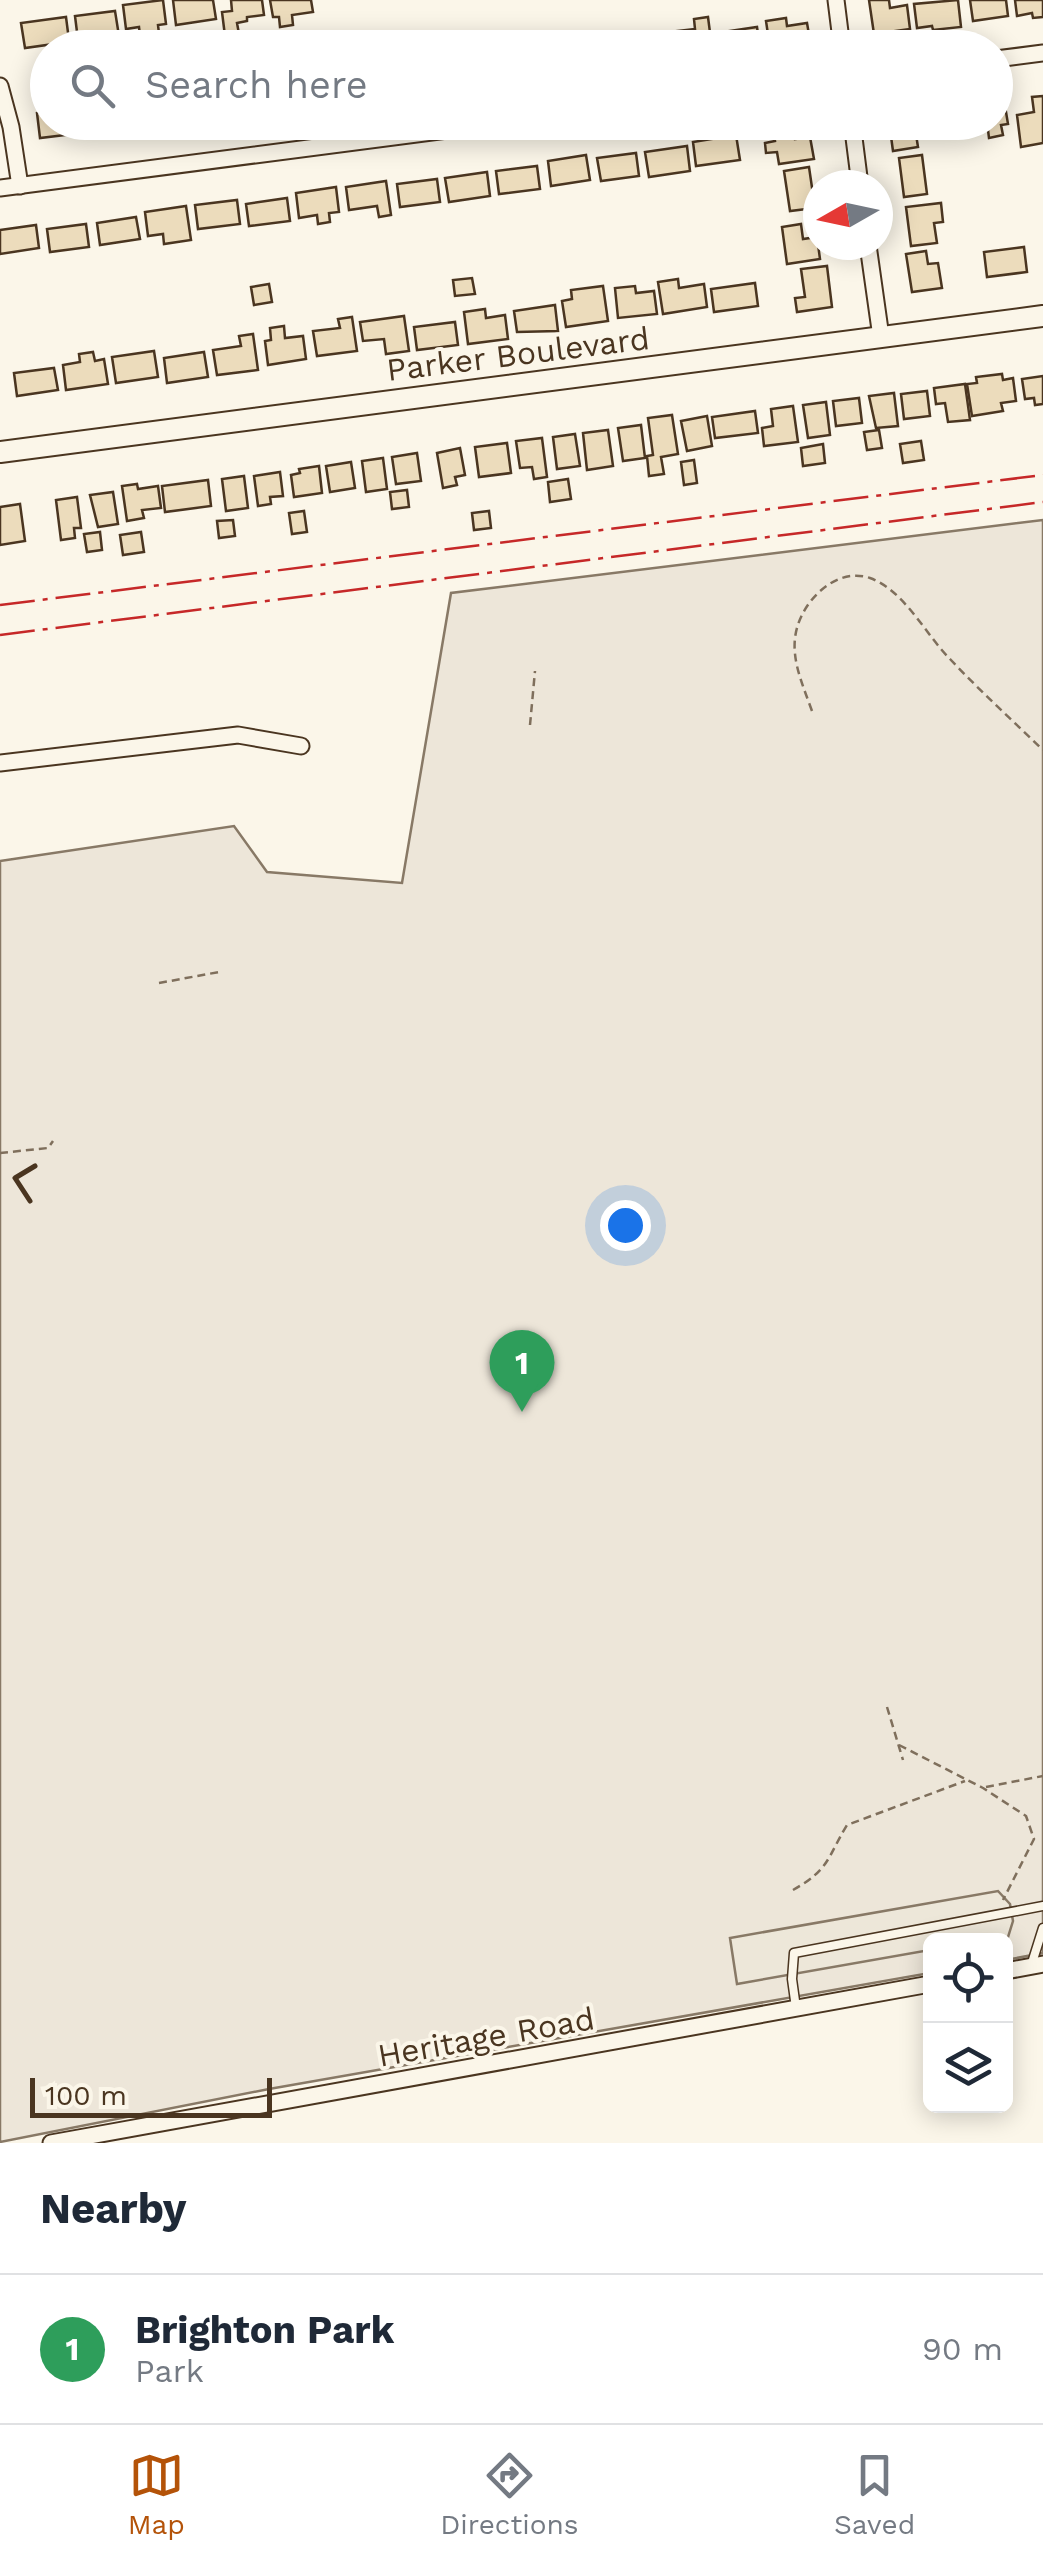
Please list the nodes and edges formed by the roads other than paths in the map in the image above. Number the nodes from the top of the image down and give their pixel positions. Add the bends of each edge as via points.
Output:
1 (836, 0) edge
2 (840, 30) edge
3 (1043, 53) edge
4 (1013, 57) edge
5 (0, 86) edge
6 (372, 140) edge
7 (854, 140) edge
8 (858, 170) edge
9 (20, 186) junction
10 (0, 188) edge
11 (870, 260) edge
12 (1043, 316) edge
13 (881, 337) junction
14 (0, 452) edge
15 (301, 746) dead end
16 (0, 764) edge
17 (1043, 1906) edge
18 (1043, 1928) edge
19 (1037, 1965) edge
20 (923, 1985) edge
21 (796, 2008) junction
22 (51, 2143) edge

1 - 2 street
3 - 4 street
5 - 9 street
6 - 9 street
7 - 8 street
9 - 10 street
11 - 13 street
12 - 13 street, Parker Boulevard
13 - 14 street, Parker Boulevard
15 - 16 street via 238,735
17 - 21 lane via 794,1953
18 - 19 lane
20 - 21 street, Heritage Road
21 - 22 street, Heritage Road

